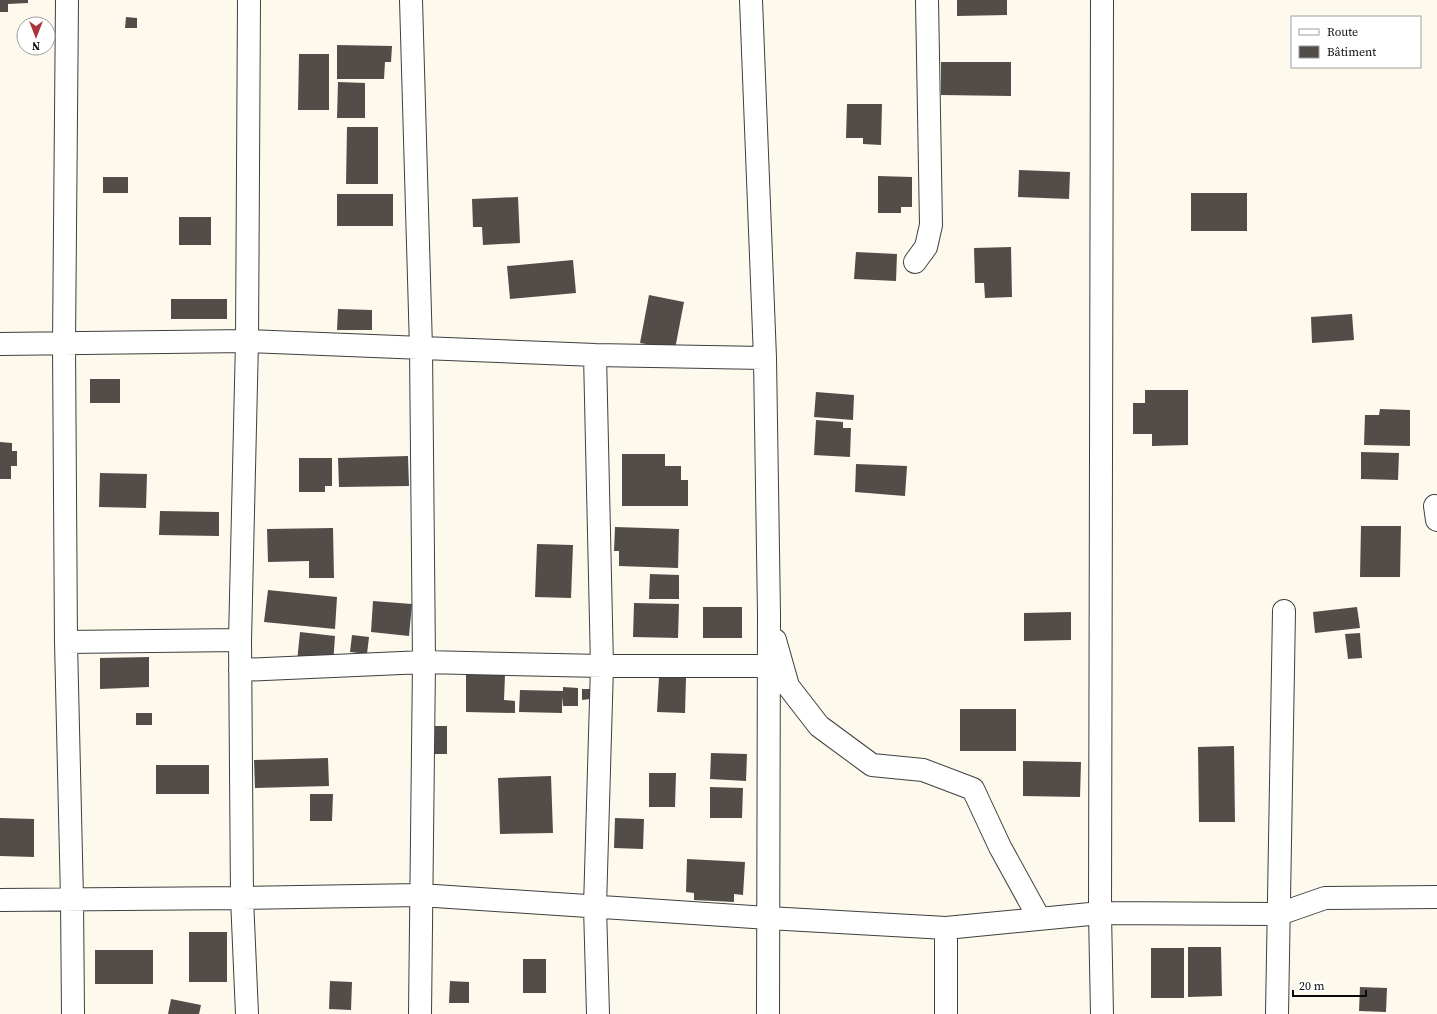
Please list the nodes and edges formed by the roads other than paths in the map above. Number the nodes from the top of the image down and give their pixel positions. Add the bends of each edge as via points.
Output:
1 (68, 0) edge
2 (249, 0) edge
3 (411, 0) edge
4 (751, 0) edge
5 (927, 0) edge
6 (1102, 0) edge
7 (916, 262) dead end
8 (246, 341) junction
9 (0, 344) edge
10 (64, 344) junction
11 (420, 348) junction
12 (595, 354) junction
13 (765, 358) junction
14 (1284, 611) dead end
15 (769, 614) junction
16 (240, 640) junction
17 (66, 642) junction
18 (424, 662) junction
19 (602, 666) junction
20 (768, 666) junction
21 (240, 670) junction
22 (420, 895) junction
23 (1437, 897) edge
24 (242, 898) junction
25 (72, 899) junction
26 (0, 900) edge
27 (595, 907) junction
28 (1100, 913) junction
29 (1279, 914) junction
30 (768, 918) junction
31 (1039, 918) junction
32 (946, 928) junction
33 (73, 1014) edge
34 (247, 1014) edge
35 (420, 1014) edge
36 (598, 1014) edge
37 (768, 1014) edge
38 (946, 1014) edge
39 (1102, 1014) edge
40 (1277, 1014) edge

1 - 10 street
2 - 8 street
3 - 11 street
4 - 13 street
5 - 7 street via 931,225 926,247
6 - 28 street
8 - 10 street
8 - 11 street
8 - 16 street
9 - 10 street
10 - 17 street
11 - 12 street
11 - 18 street
12 - 13 street
12 - 19 street
13 - 15 street
14 - 29 street
15 - 20 street
15 - 31 street via 788,686 818,726 872,765 923,770 974,789 1000,848
16 - 17 street
16 - 21 street
17 - 25 street
18 - 19 street
18 - 21 street
18 - 22 street
19 - 20 street
19 - 27 street
20 - 30 street
21 - 24 street
22 - 24 street
22 - 27 street
22 - 35 street
23 - 29 street via 1325,898
24 - 25 street
24 - 34 street
25 - 26 street
25 - 33 street
27 - 30 street
27 - 36 street
28 - 29 street
28 - 31 street
28 - 39 street
29 - 40 street
30 - 32 street
30 - 37 street
31 - 32 street
32 - 38 street

